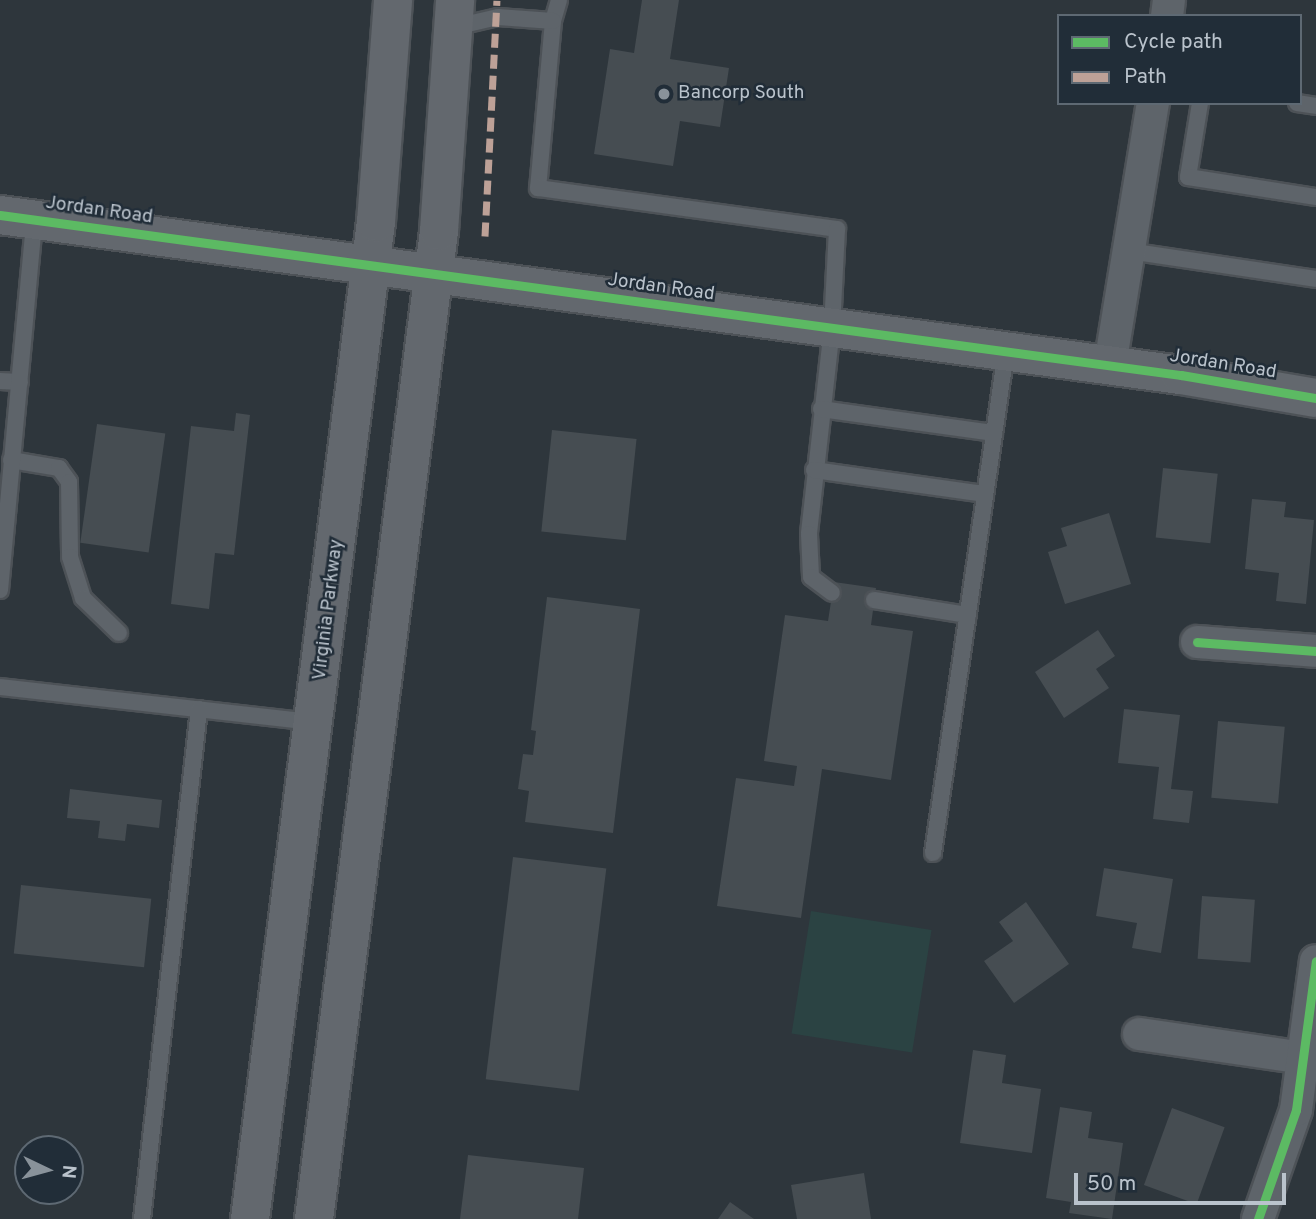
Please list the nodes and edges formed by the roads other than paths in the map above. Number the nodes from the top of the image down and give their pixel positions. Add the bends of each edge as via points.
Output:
1 (393, 0) edge
2 (559, 0) edge
3 (455, 14) edge
4 (553, 21) junction
5 (1153, 105) edge
6 (1199, 105) edge
7 (1316, 197) edge
8 (17, 217) edge
9 (1129, 251) junction
10 (371, 267) junction
11 (434, 275) junction
12 (1316, 279) edge
13 (832, 328) junction
14 (1006, 352) junction
15 (1110, 365) junction
16 (0, 381) edge
17 (20, 382) junction
18 (1316, 398) edge
19 (821, 409) junction
20 (994, 433) junction
21 (11, 460) junction
22 (814, 470) junction
23 (985, 494) junction
24 (0, 590) edge
25 (832, 593) dead end
26 (874, 600) dead end
27 (968, 615) junction
28 (119, 633) dead end
29 (1197, 642) dead end
30 (1316, 651) edge
31 (0, 687) edge
32 (199, 709) junction
33 (314, 722) junction
34 (933, 853) dead end
35 (1316, 961) edge
36 (1139, 1034) dead end
37 (1303, 1058) junction
38 (142, 1219) edge
39 (250, 1219) edge
40 (314, 1219) edge
41 (1258, 1219) edge

1 - 10 main road, Virginia Parkway
2 - 4 lane
3 - 4 lane
3 - 11 main road
4 - 13 lane via 538,188 837,229
5 - 9 street
6 - 7 lane via 1188,177
8 - 10 main road, Jordan Road
8 - 17 lane
9 - 12 lane
9 - 15 street
10 - 11 main road, Jordan Road
10 - 33 main road, Virginia Parkway
11 - 13 main road, Jordan Road
11 - 40 main road
13 - 14 main road, Jordan Road
13 - 19 lane
14 - 15 main road, Jordan Road
14 - 20 lane
15 - 18 main road, Jordan Road
16 - 17 lane
17 - 21 lane
19 - 20 lane
19 - 22 lane
20 - 23 lane
21 - 24 lane
21 - 28 lane via 59,468 69,482 70,557 83,598
22 - 23 lane
22 - 25 lane via 811,577
23 - 27 lane
26 - 27 lane
27 - 34 lane
29 - 30 street
31 - 32 lane
32 - 33 lane
32 - 38 lane
33 - 39 main road, Virginia Parkway
35 - 37 street
36 - 37 street
37 - 41 street via 1284,1152

